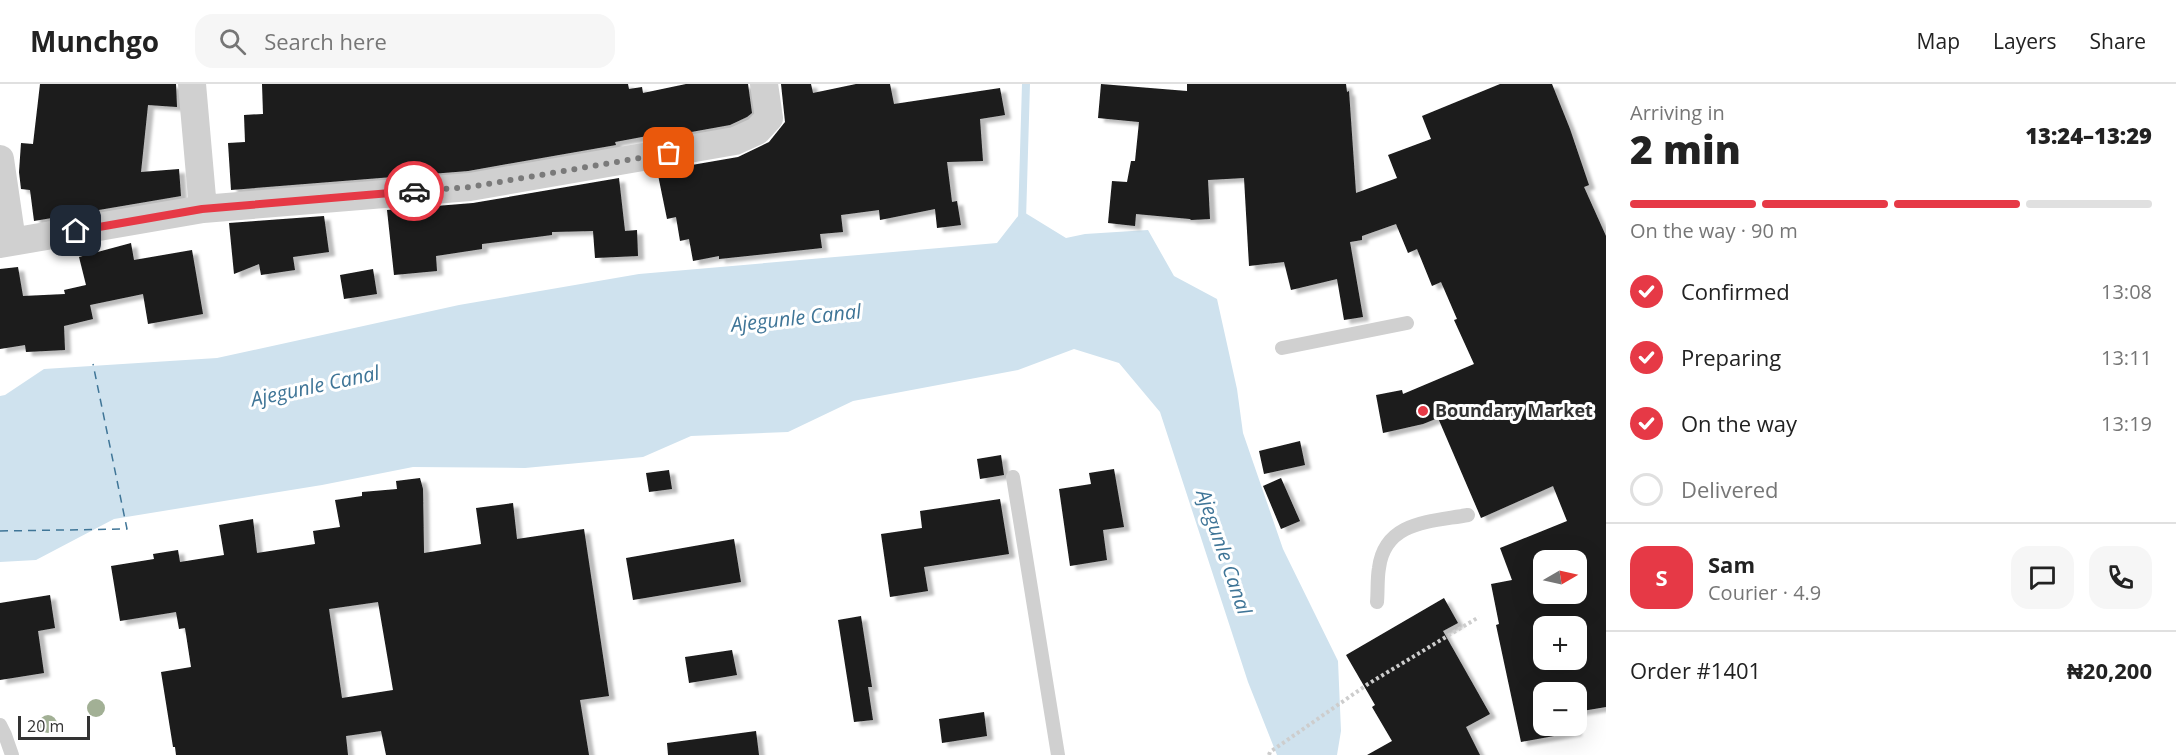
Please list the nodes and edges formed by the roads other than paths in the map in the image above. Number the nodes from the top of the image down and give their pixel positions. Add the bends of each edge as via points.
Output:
1 (192, 84) edge
2 (764, 84) edge
3 (0, 159) edge
4 (202, 209) junction
5 (6, 242) edge
6 (1407, 323) dead end
7 (1282, 348) dead end
8 (1013, 477) dead end
9 (1468, 515) dead end
10 (1377, 602) dead end
11 (0, 725) edge
12 (12, 755) edge
13 (1058, 755) edge

1 - 4 street
2 - 4 street via 769,118 757,131 735,141 470,187
3 - 5 street
4 - 5 street
6 - 7 lane
8 - 13 lane
9 - 10 lane via 1413,525 1386,543 1379,567
11 - 12 lane

